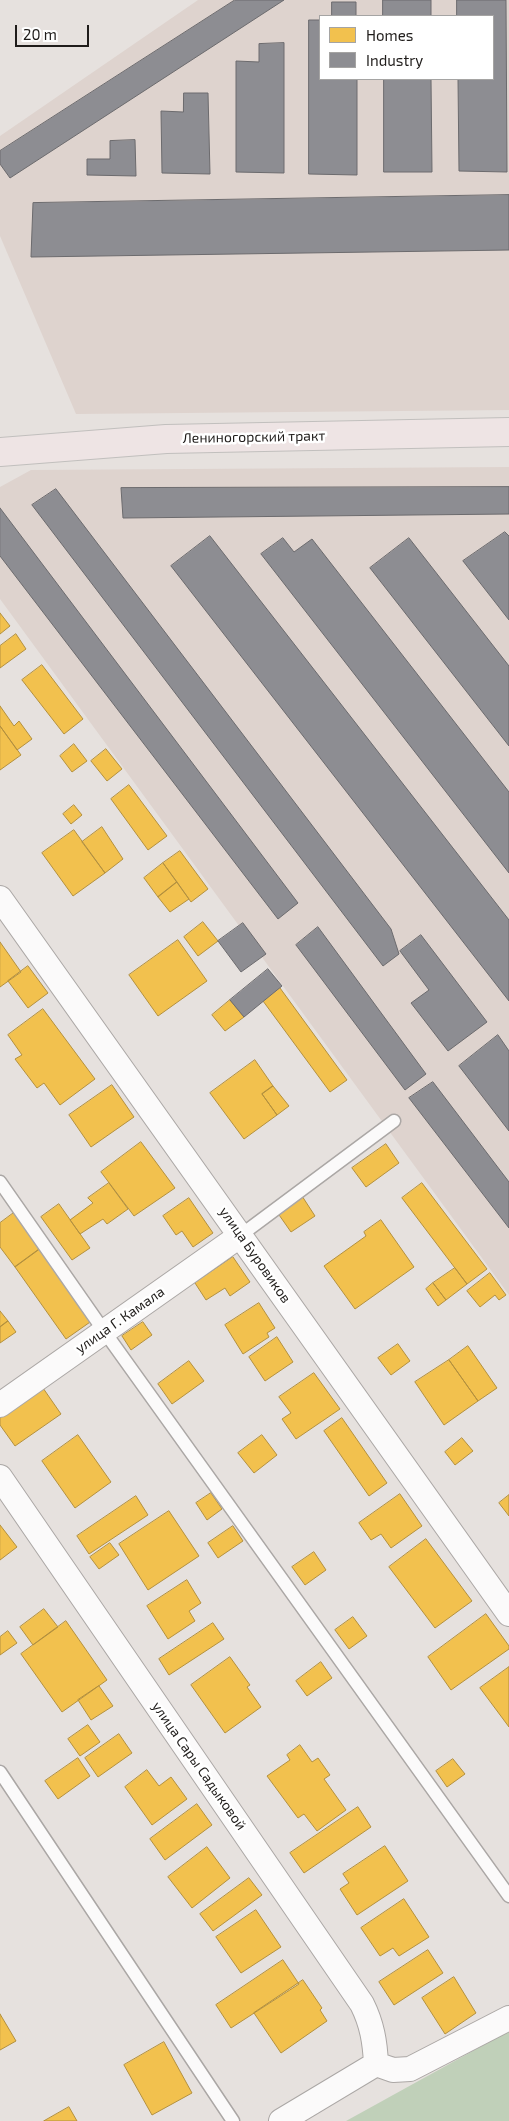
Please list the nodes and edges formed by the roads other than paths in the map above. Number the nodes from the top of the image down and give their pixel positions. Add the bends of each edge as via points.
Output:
1 (509, 432) edge
2 (0, 452) edge
3 (0, 898) edge
4 (394, 1121) dead end
5 (0, 1182) edge
6 (241, 1235) junction
7 (104, 1331) junction
8 (0, 1404) edge
9 (0, 1477) edge
10 (509, 1614) edge
11 (0, 1772) edge
12 (509, 1896) edge
13 (509, 2018) edge
14 (376, 2064) junction
15 (233, 2121) edge
16 (281, 2121) edge

1 - 2 main road, Лениногорский тракт via 166,439
3 - 6 street, улица Буровиков
4 - 6 lane
5 - 7 lane
6 - 7 street, улица Г. Камала
6 - 10 street, улица Буровиков
7 - 8 street, улица Г. Камала
7 - 12 lane
9 - 14 street, улица Сары Садыковой via 362,2004 370,2020
11 - 15 lane
13 - 14 street via 410,2069 393,2070
14 - 16 street

